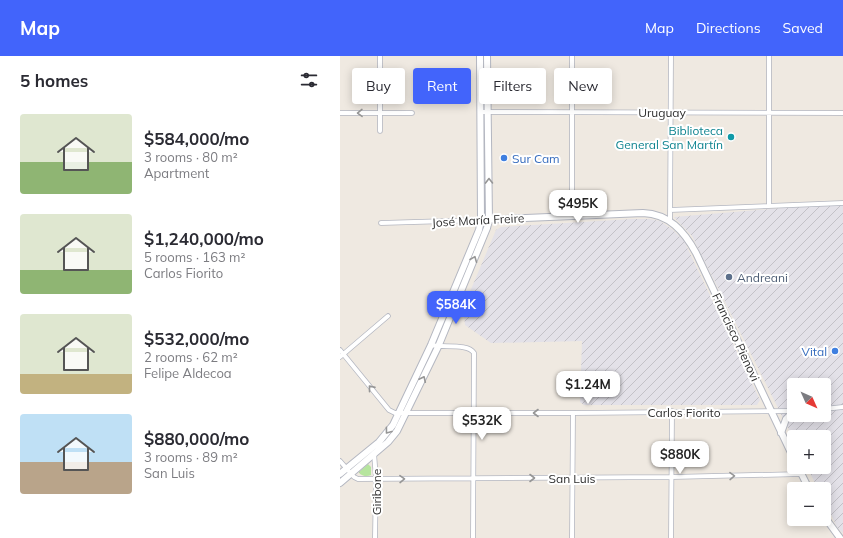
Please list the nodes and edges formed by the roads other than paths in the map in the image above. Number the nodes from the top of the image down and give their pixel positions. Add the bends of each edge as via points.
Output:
1 (380, 56) edge
2 (480, 56) edge
3 (487, 56) edge
4 (572, 56) edge
5 (671, 56) edge
6 (769, 56) edge
7 (379, 112) junction
8 (480, 112) junction
9 (488, 112) junction
10 (571, 112) junction
11 (670, 112) junction
12 (340, 113) edge
13 (412, 113) dead end
14 (769, 113) junction
15 (843, 113) edge
16 (380, 131) dead end
17 (843, 203) edge
18 (769, 206) junction
19 (670, 210) junction
20 (572, 215) junction
21 (481, 220) junction
22 (489, 220) junction
23 (670, 220) junction
24 (381, 223) dead end
25 (388, 316) dead end
26 (431, 345) junction
27 (438, 347) junction
28 (340, 350) edge
29 (342, 356) edge
30 (843, 407) edge
31 (831, 408) edge
32 (787, 411) edge
33 (672, 412) junction
34 (771, 412) junction
35 (474, 413) junction
36 (572, 413) junction
37 (399, 414) junction
38 (406, 414) junction
39 (787, 418) edge
40 (781, 433) junction
41 (787, 445) edge
42 (374, 446) junction
43 (374, 454) junction
44 (340, 461) edge
45 (349, 471) junction
46 (340, 474) edge
47 (801, 474) joint
48 (672, 477) junction
49 (474, 478) junction
50 (573, 478) junction
51 (376, 479) junction
52 (805, 482) edge
53 (340, 483) edge
54 (831, 526) edge
55 (375, 538) edge
56 (473, 538) edge
57 (572, 538) edge
58 (671, 538) edge
59 (840, 538) edge

1 - 7 street
2 - 8 main road
3 - 9 main road
4 - 10 street
5 - 11 street
6 - 14 street
7 -> 12 street
7 - 13 street
7 - 16 street
8 - 9 street, Uruguay
8 - 21 main road
9 - 10 street, Uruguay
22 -> 9 main road
10 - 11 street, Uruguay
10 - 20 street
11 - 14 street, Uruguay
11 - 19 street
14 - 15 street, Uruguay
14 - 18 street
17 - 18 street
18 - 19 street
19 - 23 street
20 - 22 main road, José María Freire
20 - 23 main road, José María Freire via 650,213
21 - 22 main road, José María Freire
21 - 24 street, José María Freire
21 - 26 main road
27 -> 22 main road
23 - 34 main road, Francisco Pienovi via 685,234 696,253
25 - 29 street
26 - 27 street
26 - 37 main road
27 - 35 street via 467,347 472,350 475,356
38 -> 27 main road
28 - 29 street
37 -> 29 street via 389,410
30 - 31 street
32 - 34 street, Carlos Fiorito
33 - 34 street, Carlos Fiorito
33 - 36 street, Carlos Fiorito
33 - 48 street
34 - 40 main road, Francisco Pienovi
36 -> 35 street, Carlos Fiorito
35 - 38 street, Carlos Fiorito
35 - 49 street
36 - 50 street
37 - 38 street, Carlos Fiorito
37 -> 42 main road via 389,431
38 - 43 main road via 393,437
39 - 40 main road
40 - 41 main road, Francisco Pienovi
42 - 43 street, Giribone
42 - 45 main road
43 - 45 main road
43 - 51 street, Giribone
44 - 45 street
45 - 46 main road
45 - 51 street, San Luis via 358,479
45 - 53 main road
48 -> 47 street, San Luis
47 - 52 main road
48 - 50 street, San Luis
48 - 58 street
49 -> 50 street, San Luis
51 -> 49 street, San Luis
49 - 56 street
50 - 57 street
51 - 55 street, Giribone
54 - 59 main road

